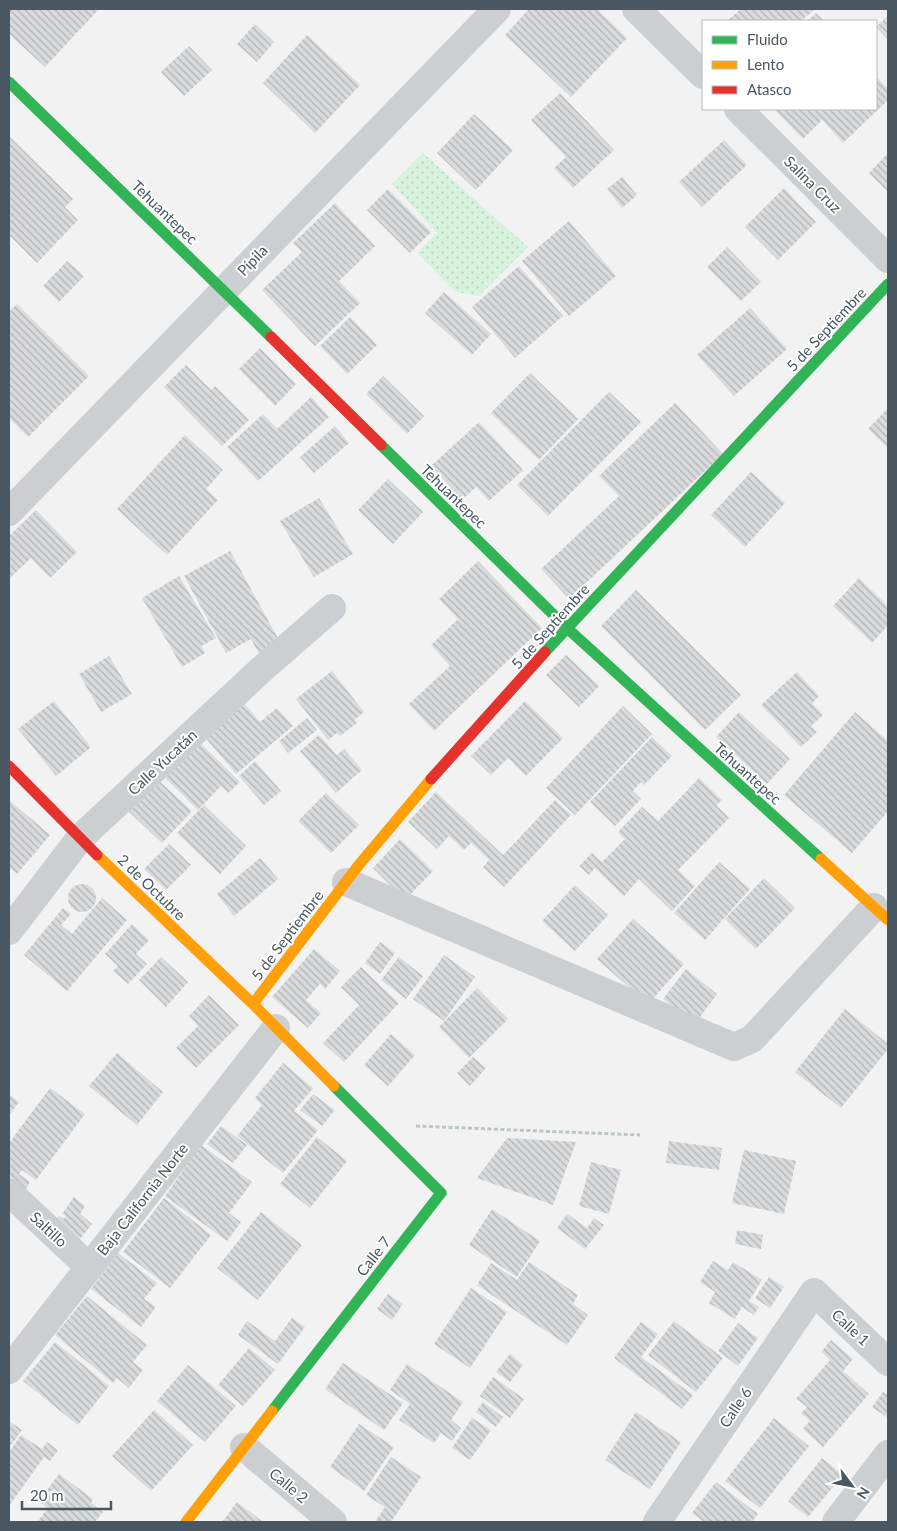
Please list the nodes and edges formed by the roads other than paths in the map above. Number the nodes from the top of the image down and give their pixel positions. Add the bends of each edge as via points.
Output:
1 (497, 9) edge
2 (636, 9) edge
3 (702, 74) edge
4 (9, 82) edge
5 (739, 110) edge
6 (888, 259) edge
7 (888, 284) edge
8 (224, 290) junction
9 (9, 512) edge
10 (332, 608) dead end
11 (567, 628) junction
12 (9, 766) edge
13 (80, 838) junction
14 (346, 882) junction
15 (881, 914) edge
16 (9, 931) edge
17 (253, 1004) junction
18 (276, 1028) junction
19 (9, 1192) edge
20 (89, 1267) junction
21 (814, 1292) joint
22 (888, 1362) edge
23 (9, 1370) edge
24 (244, 1447) junction
25 (888, 1454) edge
26 (186, 1522) edge
27 (333, 1522) edge
28 (657, 1522) edge
29 (836, 1522) edge

1 - 8 street, Pípila
2 - 3 street
4 - 8 street, Tehuantepec
5 - 6 street, Salina Cruz
7 - 11 street, 5 de Septiembre
8 - 9 street, Pípila
8 - 11 street, Tehuantepec
10 - 13 street, Calle Yucatán
11 - 14 street, 5 de Septiembre
11 - 15 street, Tehuantepec
12 - 13 street, 2 de Octubre
13 - 16 street, Calle Yucatán
13 - 17 street, 2 de Octubre
14 - 15 street via 734,1047 752,1039
14 - 17 street, 5 de Septiembre
17 - 18 street, 2 de Octubre
18 - 20 street, Baja California Norte
18 - 24 street, Calle 7 via 441,1193
19 - 20 street, Saltillo
20 - 23 street, Baja California Norte
21 - 22 street, Calle 1
21 - 28 street, Calle 6
24 - 26 street, Calle 7
24 - 27 street, Calle 2
25 - 29 street

